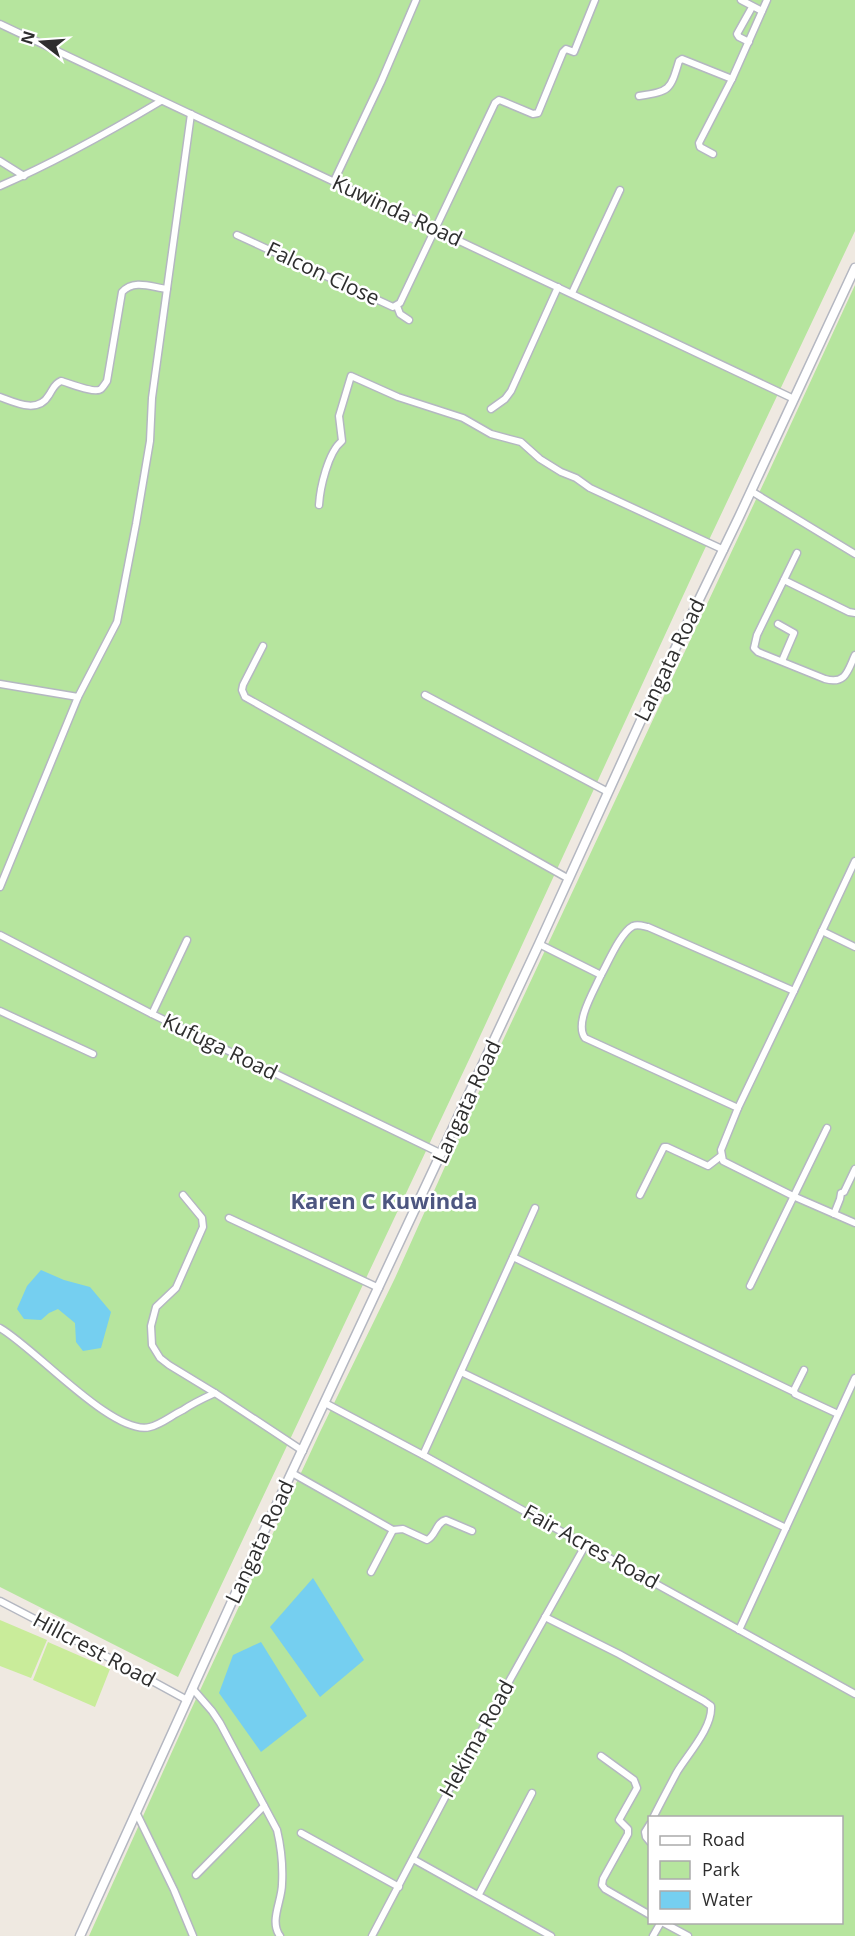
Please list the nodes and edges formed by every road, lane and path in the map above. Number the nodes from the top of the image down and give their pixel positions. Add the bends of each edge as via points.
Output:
1 (416, 0) edge
2 (595, 0) edge
3 (741, 0) edge
4 (767, 0) edge
5 (751, 9) dead end
6 (762, 11) junction
7 (0, 24) edge
8 (749, 42) junction
9 (732, 79) junction
10 (639, 96) dead end
11 (161, 101) junction
12 (191, 114) junction
13 (713, 154) dead end
14 (0, 161) edge
15 (24, 176) junction
16 (334, 181) junction
17 (0, 186) edge
18 (620, 190) dead end
19 (435, 229) junction
20 (237, 235) dead end
21 (855, 268) edge
22 (558, 287) junction
23 (167, 290) junction
24 (572, 293) junction
25 (397, 306) junction
26 (409, 320) dead end
27 (0, 397) edge
28 (794, 399) junction
29 (491, 409) dead end
30 (751, 491) junction
31 (319, 506) dead end
32 (724, 550) junction
33 (797, 553) dead end
34 (855, 554) edge
35 (784, 580) junction
36 (855, 613) edge
37 (778, 624) dead end
38 (263, 646) dead end
39 (855, 655) edge
40 (782, 661) junction
41 (0, 684) edge
42 (425, 695) dead end
43 (78, 697) junction
44 (608, 792) junction
45 (855, 861) edge
46 (570, 879) junction
47 (0, 887) edge
48 (822, 931) junction
49 (0, 934) edge
50 (187, 940) dead end
51 (540, 945) junction
52 (855, 947) edge
53 (601, 975) junction
54 (794, 991) junction
55 (0, 1011) edge
56 (152, 1014) junction
57 (93, 1054) dead end
58 (738, 1108) junction
59 (827, 1128) dead end
60 (442, 1154) junction
61 (721, 1156) junction
62 (855, 1169) edge
63 (183, 1195) dead end
64 (640, 1195) dead end
65 (793, 1196) junction
66 (535, 1208) dead end
67 (834, 1214) junction
68 (230, 1218) dead end
69 (855, 1223) edge
70 (513, 1257) junction
71 (750, 1286) dead end
72 (380, 1288) junction
73 (0, 1328) edge
74 (804, 1370) dead end
75 (461, 1372) junction
76 (855, 1378) edge
77 (794, 1392) junction
78 (215, 1393) junction
79 (325, 1403) junction
80 (838, 1414) junction
81 (303, 1451) junction
82 (423, 1455) junction
83 (292, 1473) junction
84 (786, 1528) junction
85 (393, 1530) junction
86 (472, 1531) dead end
87 (586, 1544) junction
88 (371, 1572) dead end
89 (0, 1601) edge
90 (545, 1617) junction
91 (739, 1630) junction
92 (192, 1688) junction
93 (855, 1694) edge
94 (187, 1701) junction
95 (602, 1756) dead end
96 (531, 1793) dead end
97 (264, 1806) junction
98 (136, 1812) junction
99 (654, 1816) edge
100 (302, 1833) dead end
101 (413, 1858) junction
102 (196, 1875) dead end
103 (399, 1887) junction
104 (479, 1894) junction
105 (648, 1914) edge
106 (664, 1924) edge
107 (80, 1936) edge
108 (193, 1936) edge
109 (280, 1936) edge
110 (372, 1936) edge
111 (551, 1936) edge
112 (688, 1936) edge

1 - 16 street
2 - 19 street, Falcon Close via 574,52 563,52 538,113 499,100 495,103
3 - 6 street
4 - 6 street
5 - 8 street via 737,34
6 - 8 street
7 - 11 street, Kuwinda Road
8 - 9 street
9 - 10 street via 682,59 668,88
9 - 13 street via 699,143
11 - 12 street, Kuwinda Road
11 - 15 street
12 - 16 street, Kuwinda Road
12 - 23 street
14 - 15 street
15 - 17 street
16 - 19 street, Kuwinda Road
18 - 24 street
19 - 22 street, Kuwinda Road
19 - 25 street, Falcon Close
20 - 25 street, Falcon Close
21 - 28 main road, Langata Road
22 - 24 street, Kuwinda Road
22 - 29 street via 511,391
23 - 27 street via 134,284 122,292 106,381 100,390 62,381 39,405 19,405
23 - 43 street via 150,441 117,622
24 - 28 street, Kuwinda Road
25 - 26 street
28 - 30 main road, Langata Road
30 - 32 main road, Langata Road
30 - 34 street
31 - 32 street via 325,474 342,441 339,416 351,376 398,397 463,418 491,434 521,442 540,459 590,488
32 - 44 main road, Langata Road
33 - 35 street
35 - 36 street
35 - 40 street via 754,642 758,652
37 - 40 street via 794,633
38 - 46 street via 243,685 244,698
39 - 40 street via 844,676 836,681
41 - 43 street
42 - 44 street
43 - 47 street
44 - 46 main road, Langata Road
45 - 48 street
46 - 51 main road, Langata Road
48 - 52 street
48 - 54 street
49 - 56 street, Kufuga Road
50 - 56 street
51 - 53 street
51 - 60 main road, Langata Road
53 - 54 street via 621,939 638,925
53 - 58 street via 581,1022 585,1038
54 - 58 street
55 - 57 street
56 - 60 street, Kufuga Road
58 - 61 street
59 - 65 street
60 - 72 main road, Langata Road
61 - 64 street via 708,1166 664,1148
61 - 65 street via 726,1164
62 - 67 street
63 - 78 street via 202,1218 203,1227 176,1288 156,1307 150,1336 160,1358
65 - 67 street
65 - 71 street
66 - 70 street
67 - 69 street
68 - 72 street
70 - 75 street
70 - 77 street
72 - 79 main road, Langata Road
73 - 78 street via 87,1399 136,1427 155,1425
74 - 77 street
75 - 82 street
75 - 84 street
76 - 80 street
77 - 80 street
78 - 81 street
79 - 81 main road, Langata Road
79 - 82 street, Fair Acres Road
80 - 84 street
81 - 83 main road, Langata Road
82 - 87 street, Fair Acres Road
83 - 85 street
83 - 92 main road, Langata Road
84 - 91 street
85 - 86 street via 403,1529 429,1539 446,1520
85 - 88 street
87 - 90 street, Hekima Road
87 - 91 street, Fair Acres Road
89 - 94 street, Hillcrest Road
90 - 99 street via 711,1706 696,1745
90 - 101 street, Hekima Road
91 - 93 street, Fair Acres Road
92 - 94 main road, Langata Road
92 - 97 street via 220,1723
94 - 98 main road, Langata Road
95 - 105 street via 634,1780 637,1788 619,1820 628,1834 602,1885
96 - 104 street
97 - 102 street
97 - 109 street via 280,1842 282,1885 275,1926
98 - 107 main road, Langata Road
98 - 108 street
100 - 103 street
101 - 103 street, Hekima Road
101 - 104 street
103 - 110 street, Hekima Road
104 - 111 street
106 - 112 street

